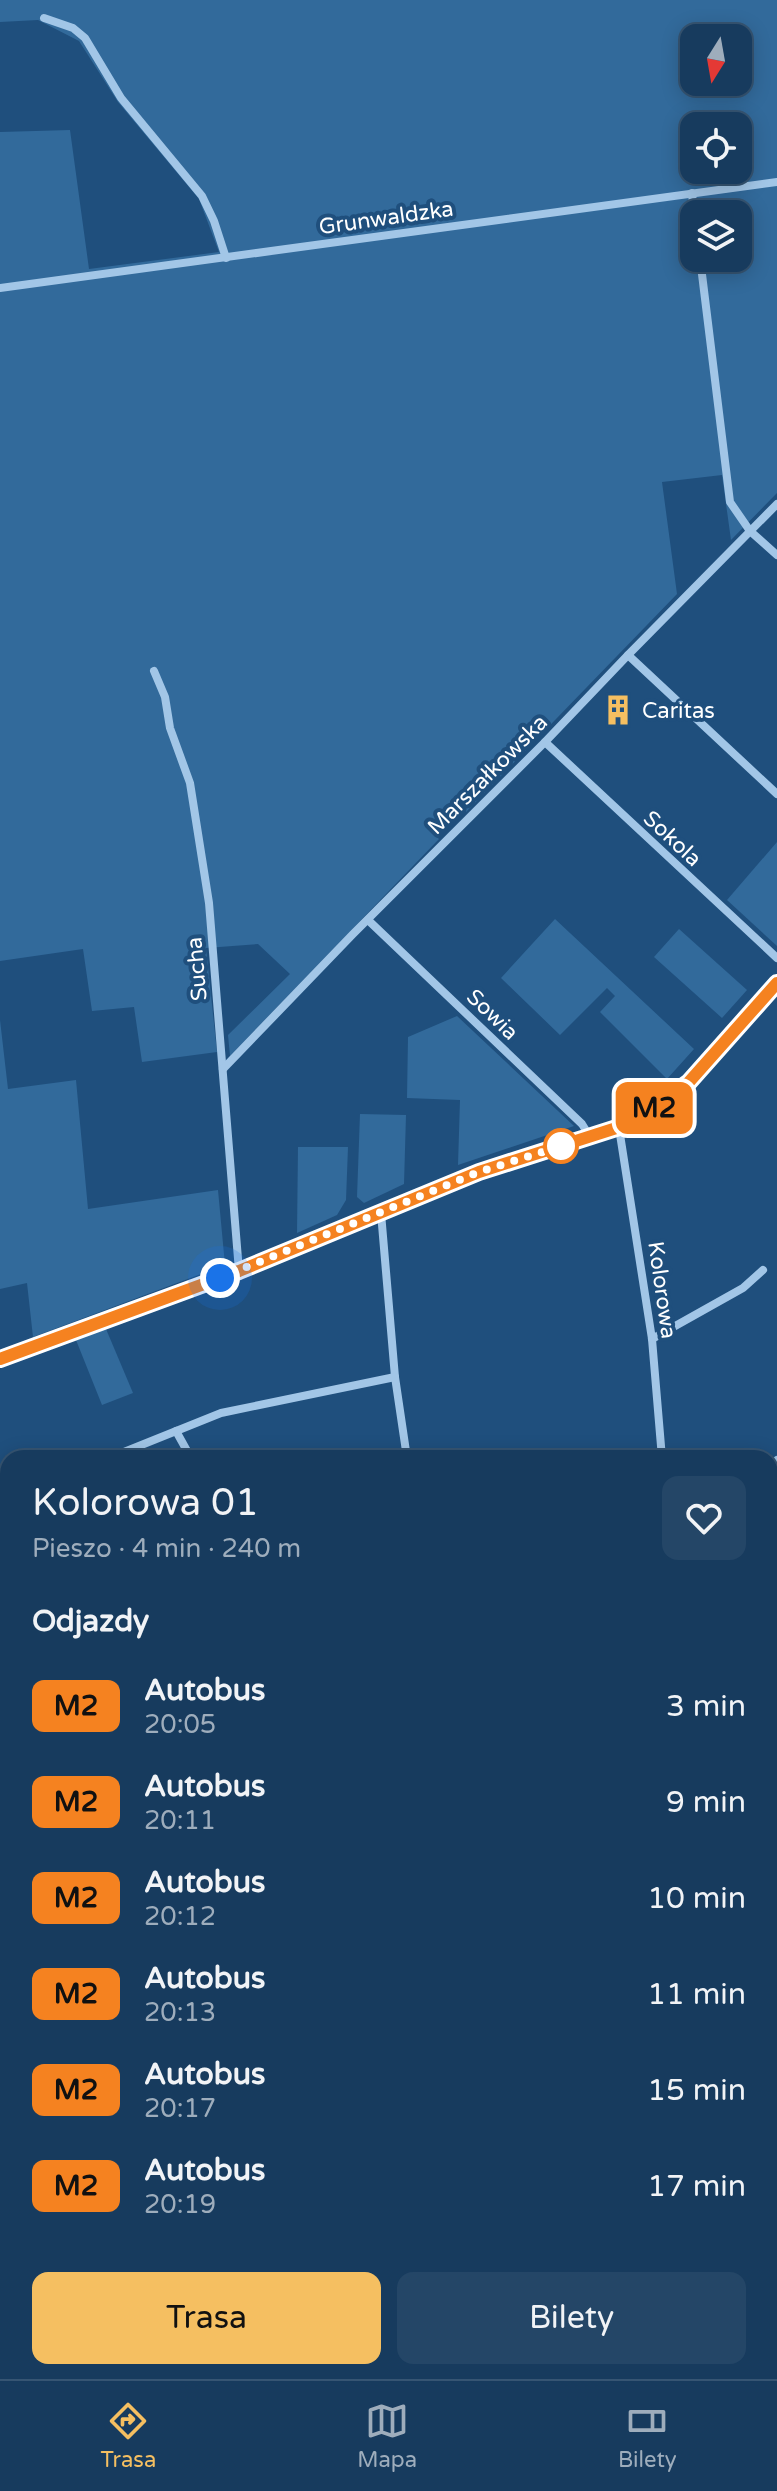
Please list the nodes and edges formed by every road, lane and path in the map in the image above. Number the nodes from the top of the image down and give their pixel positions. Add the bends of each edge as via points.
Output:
1 (44, 18) dead end
2 (777, 182) edge
3 (692, 193) junction
4 (693, 200) edge
5 (226, 258) junction
6 (702, 272) edge
7 (0, 288) edge
8 (777, 504) edge
9 (750, 531) junction
10 (777, 555) edge
11 (628, 655) junction
12 (154, 671) dead end
13 (545, 742) junction
14 (777, 794) edge
15 (368, 920) junction
16 (777, 958) edge
17 (777, 983) edge
18 (223, 1069) junction
19 (619, 1128) junction
20 (590, 1137) junction
21 (381, 1213) junction
22 (763, 1270) dead end
23 (239, 1271) junction
24 (652, 1339) junction
25 (0, 1359) edge
26 (395, 1377) junction
27 (176, 1431) junction
28 (129, 1450) edge
29 (187, 1450) edge
30 (406, 1450) edge
31 (661, 1450) edge

1 - 5 street via 85,38 121,98 202,196
2 - 3 street, Grunwaldzka
3 - 4 street
3 - 5 street, Grunwaldzka
5 - 7 street, Grunwaldzka
6 - 9 street via 730,502
8 - 9 street, Marszałkowska
9 - 10 street
9 - 11 street, Marszałkowska
11 - 13 street, Marszałkowska
11 - 14 street
12 - 18 street, Sucha via 190,783 209,903
13 - 15 street, Marszałkowska
13 - 16 street, Sokola
15 - 18 street, Marszałkowska
15 - 20 street, Sowia
17 - 19 street via 689,1082
18 - 23 street, Sucha
19 - 20 street
19 - 24 street, Kolorowa
20 - 21 street via 479,1172
21 - 23 street
21 - 26 street
22 - 24 street via 743,1288
23 - 25 street
24 - 31 street, Kolorowa
26 - 27 street via 221,1413
26 - 30 street
27 - 28 street
27 - 29 street

